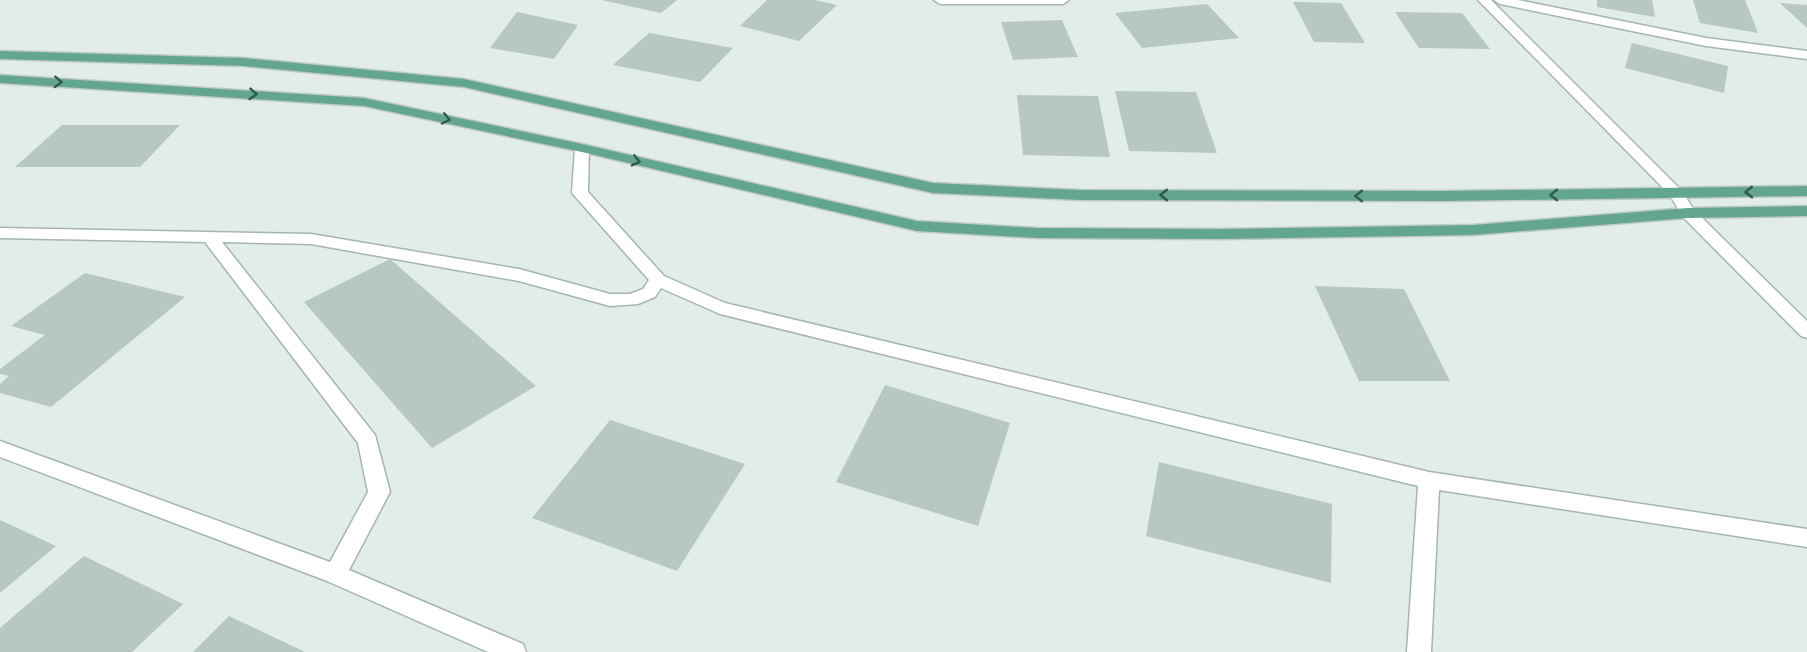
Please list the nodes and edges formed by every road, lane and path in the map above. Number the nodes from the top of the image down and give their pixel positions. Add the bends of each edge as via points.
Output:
1 (940, 0) edge
2 (967, 0) edge
3 (1063, 0) edge
4 (1484, 0) edge
5 (1500, 0) edge
6 (0, 55) edge
7 (1807, 55) edge
8 (0, 79) edge
9 (582, 148) junction
10 (1807, 191) edge
11 (1676, 193) junction
12 (1807, 211) edge
13 (1688, 213) junction
14 (0, 233) edge
15 (210, 238) junction
16 (658, 280) junction
17 (1807, 332) edge
18 (0, 449) edge
19 (1429, 480) junction
20 (1807, 538) edge
21 (335, 574) junction
22 (514, 652) edge
23 (1419, 652) edge

1 - 2 street
2 - 3 street
4 - 11 street
5 - 7 street via 1707,42
11 -> 6 main road via 1080,195 933,188 464,83 243,62
8 -> 9 main road via 364,102
9 -> 13 main road via 917,226 1013,232 1473,230
9 - 16 street via 580,193
10 -> 11 main road
11 - 13 street
12 - 13 main road
13 - 17 street
14 - 15 street
15 - 16 street via 311,238 519,275 610,300 632,300 649,293
15 - 21 street via 368,441 380,492
16 - 19 street via 720,308
18 - 21 street
19 - 20 street
19 - 23 street
21 - 22 street

